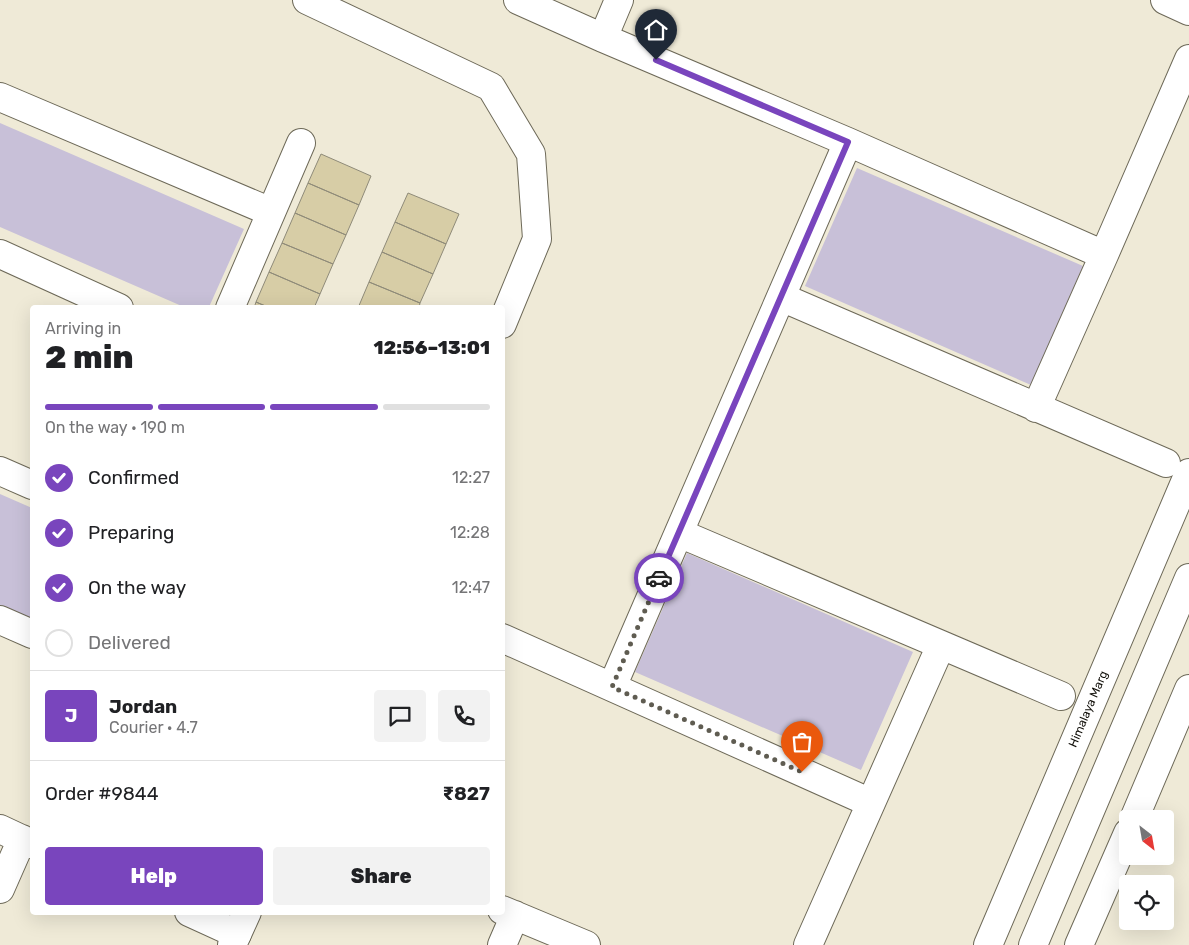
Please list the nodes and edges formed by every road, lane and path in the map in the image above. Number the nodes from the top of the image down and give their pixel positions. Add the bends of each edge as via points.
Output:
1 (307, 0) edge
2 (518, 0) edge
3 (619, 0) edge
4 (1165, 0) edge
5 (338, 6) edge
6 (1189, 11) edge
7 (603, 38) junction
8 (1189, 59) edge
9 (0, 97) edge
10 (848, 142) junction
11 (300, 143) dead end
12 (271, 212) junction
13 (0, 254) edge
14 (1104, 255) junction
15 (781, 297) junction
16 (112, 305) edge
17 (231, 305) edge
18 (505, 317) edge
19 (1036, 408) junction
20 (1178, 468) edge
21 (0, 471) edge
22 (30, 484) edge
23 (679, 533) junction
24 (1189, 578) edge
25 (0, 620) edge
26 (30, 633) edge
27 (505, 639) edge
28 (942, 645) junction
29 (612, 687) junction
30 (1189, 690) edge
31 (1061, 696) dead end
32 (871, 803) junction
33 (1138, 810) edge
34 (18, 837) edge
35 (1119, 854) edge
36 (0, 889) edge
37 (509, 912) edge
38 (197, 915) edge
39 (239, 930) edge
40 (502, 945) edge
41 (586, 945) edge
42 (808, 945) edge
43 (988, 945) edge
44 (1033, 945) edge
45 (1079, 945) edge

1 - 5 street
2 - 7 street
3 - 7 street
4 - 6 street
5 - 18 street via 491,87 532,154 537,239
7 - 10 street
8 - 14 street
9 - 12 street
10 - 14 street
10 - 15 street
11 - 12 street
12 - 17 street
13 - 16 street
14 - 19 street
15 - 19 street
15 - 23 street
19 - 20 street
20 - 43 street, Himalaya Marg
21 - 22 street
23 - 28 street
23 - 29 street
24 - 44 street
25 - 26 street
27 - 29 street
28 - 31 street
28 - 32 street
29 - 32 street
30 - 33 street
32 - 42 street
34 - 36 street
35 - 45 street
37 - 40 street
37 - 41 street
38 - 39 street

